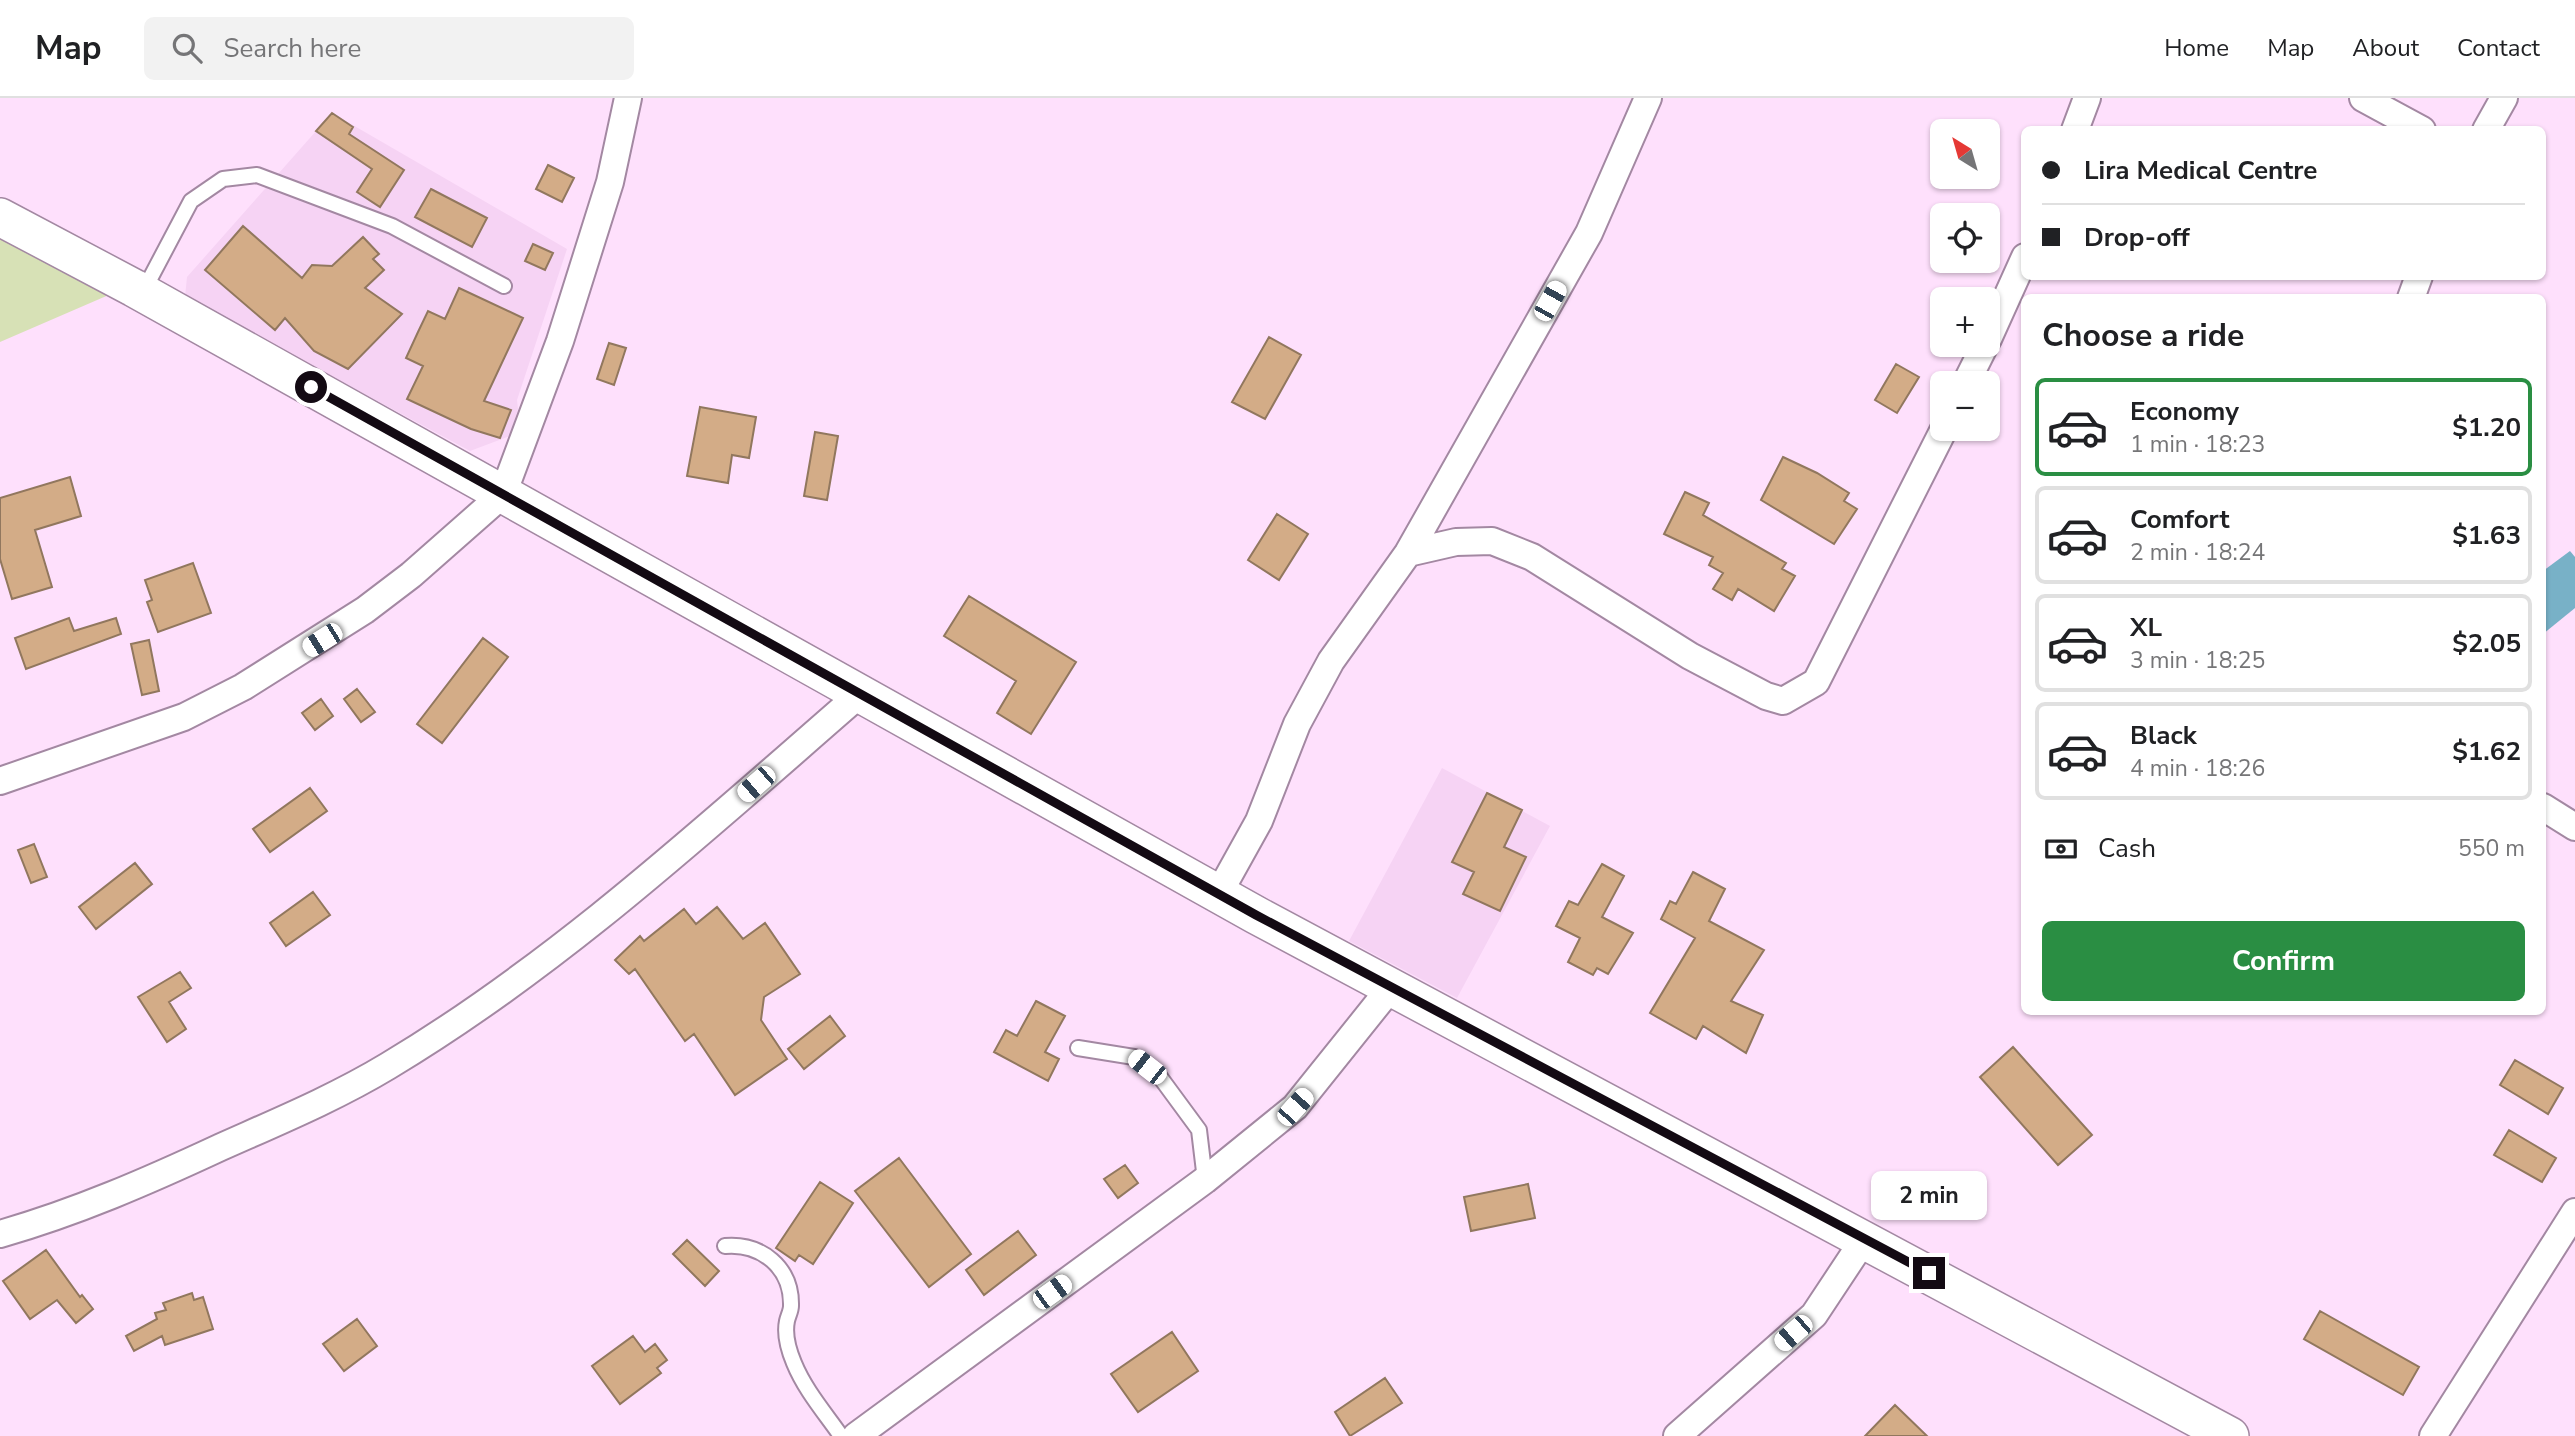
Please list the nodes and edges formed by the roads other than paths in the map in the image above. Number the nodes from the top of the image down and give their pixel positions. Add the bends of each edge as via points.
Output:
1 (628, 98) edge
2 (1648, 98) edge
3 (2087, 98) edge
4 (2363, 98) edge
5 (2504, 98) edge
6 (2076, 126) edge
7 (2415, 126) edge
8 (2488, 126) edge
9 (0, 217) edge
10 (2021, 266) edge
11 (504, 286) dead end
12 (143, 294) junction
13 (2000, 313) edge
14 (1938, 441) edge
15 (503, 494) junction
16 (1408, 553) junction
17 (861, 693) junction
18 (0, 781) edge
19 (2546, 809) edge
20 (2575, 827) edge
21 (1219, 893) junction
22 (1392, 986) junction
23 (1078, 1048) dead end
24 (1205, 1180) junction
25 (2575, 1212) edge
26 (0, 1234) edge
27 (1865, 1238) junction
28 (725, 1246) dead end
29 (841, 1436) edge
30 (856, 1436) edge
31 (1676, 1436) edge
32 (2230, 1436) edge
33 (2432, 1436) edge

1 - 15 street via 610,182
2 - 16 street via 1589,233
3 - 6 street
4 - 7 street
5 - 8 street
9 - 12 street
10 - 13 street
11 - 12 lane via 392,226 257,175 223,179 191,201
12 - 15 street
14 - 16 street via 1816,682 1783,701 1690,656 1522,553 1492,541 1456,542
15 - 17 street
15 - 18 street via 365,610 243,687 184,717
16 - 21 street via 1331,661 1297,724 1259,821
17 - 21 street
17 - 26 street via 651,875 537,965 387,1067 139,1186
19 - 20 street
21 - 22 street
22 - 24 street via 1295,1107
22 - 27 street
23 - 24 lane via 1134,1057 1160,1077 1199,1130
24 - 30 street
25 - 33 street
27 - 31 street via 1814,1315
27 - 32 street
28 - 29 lane via 752,1246 777,1265 789,1285 786,1333 794,1363

